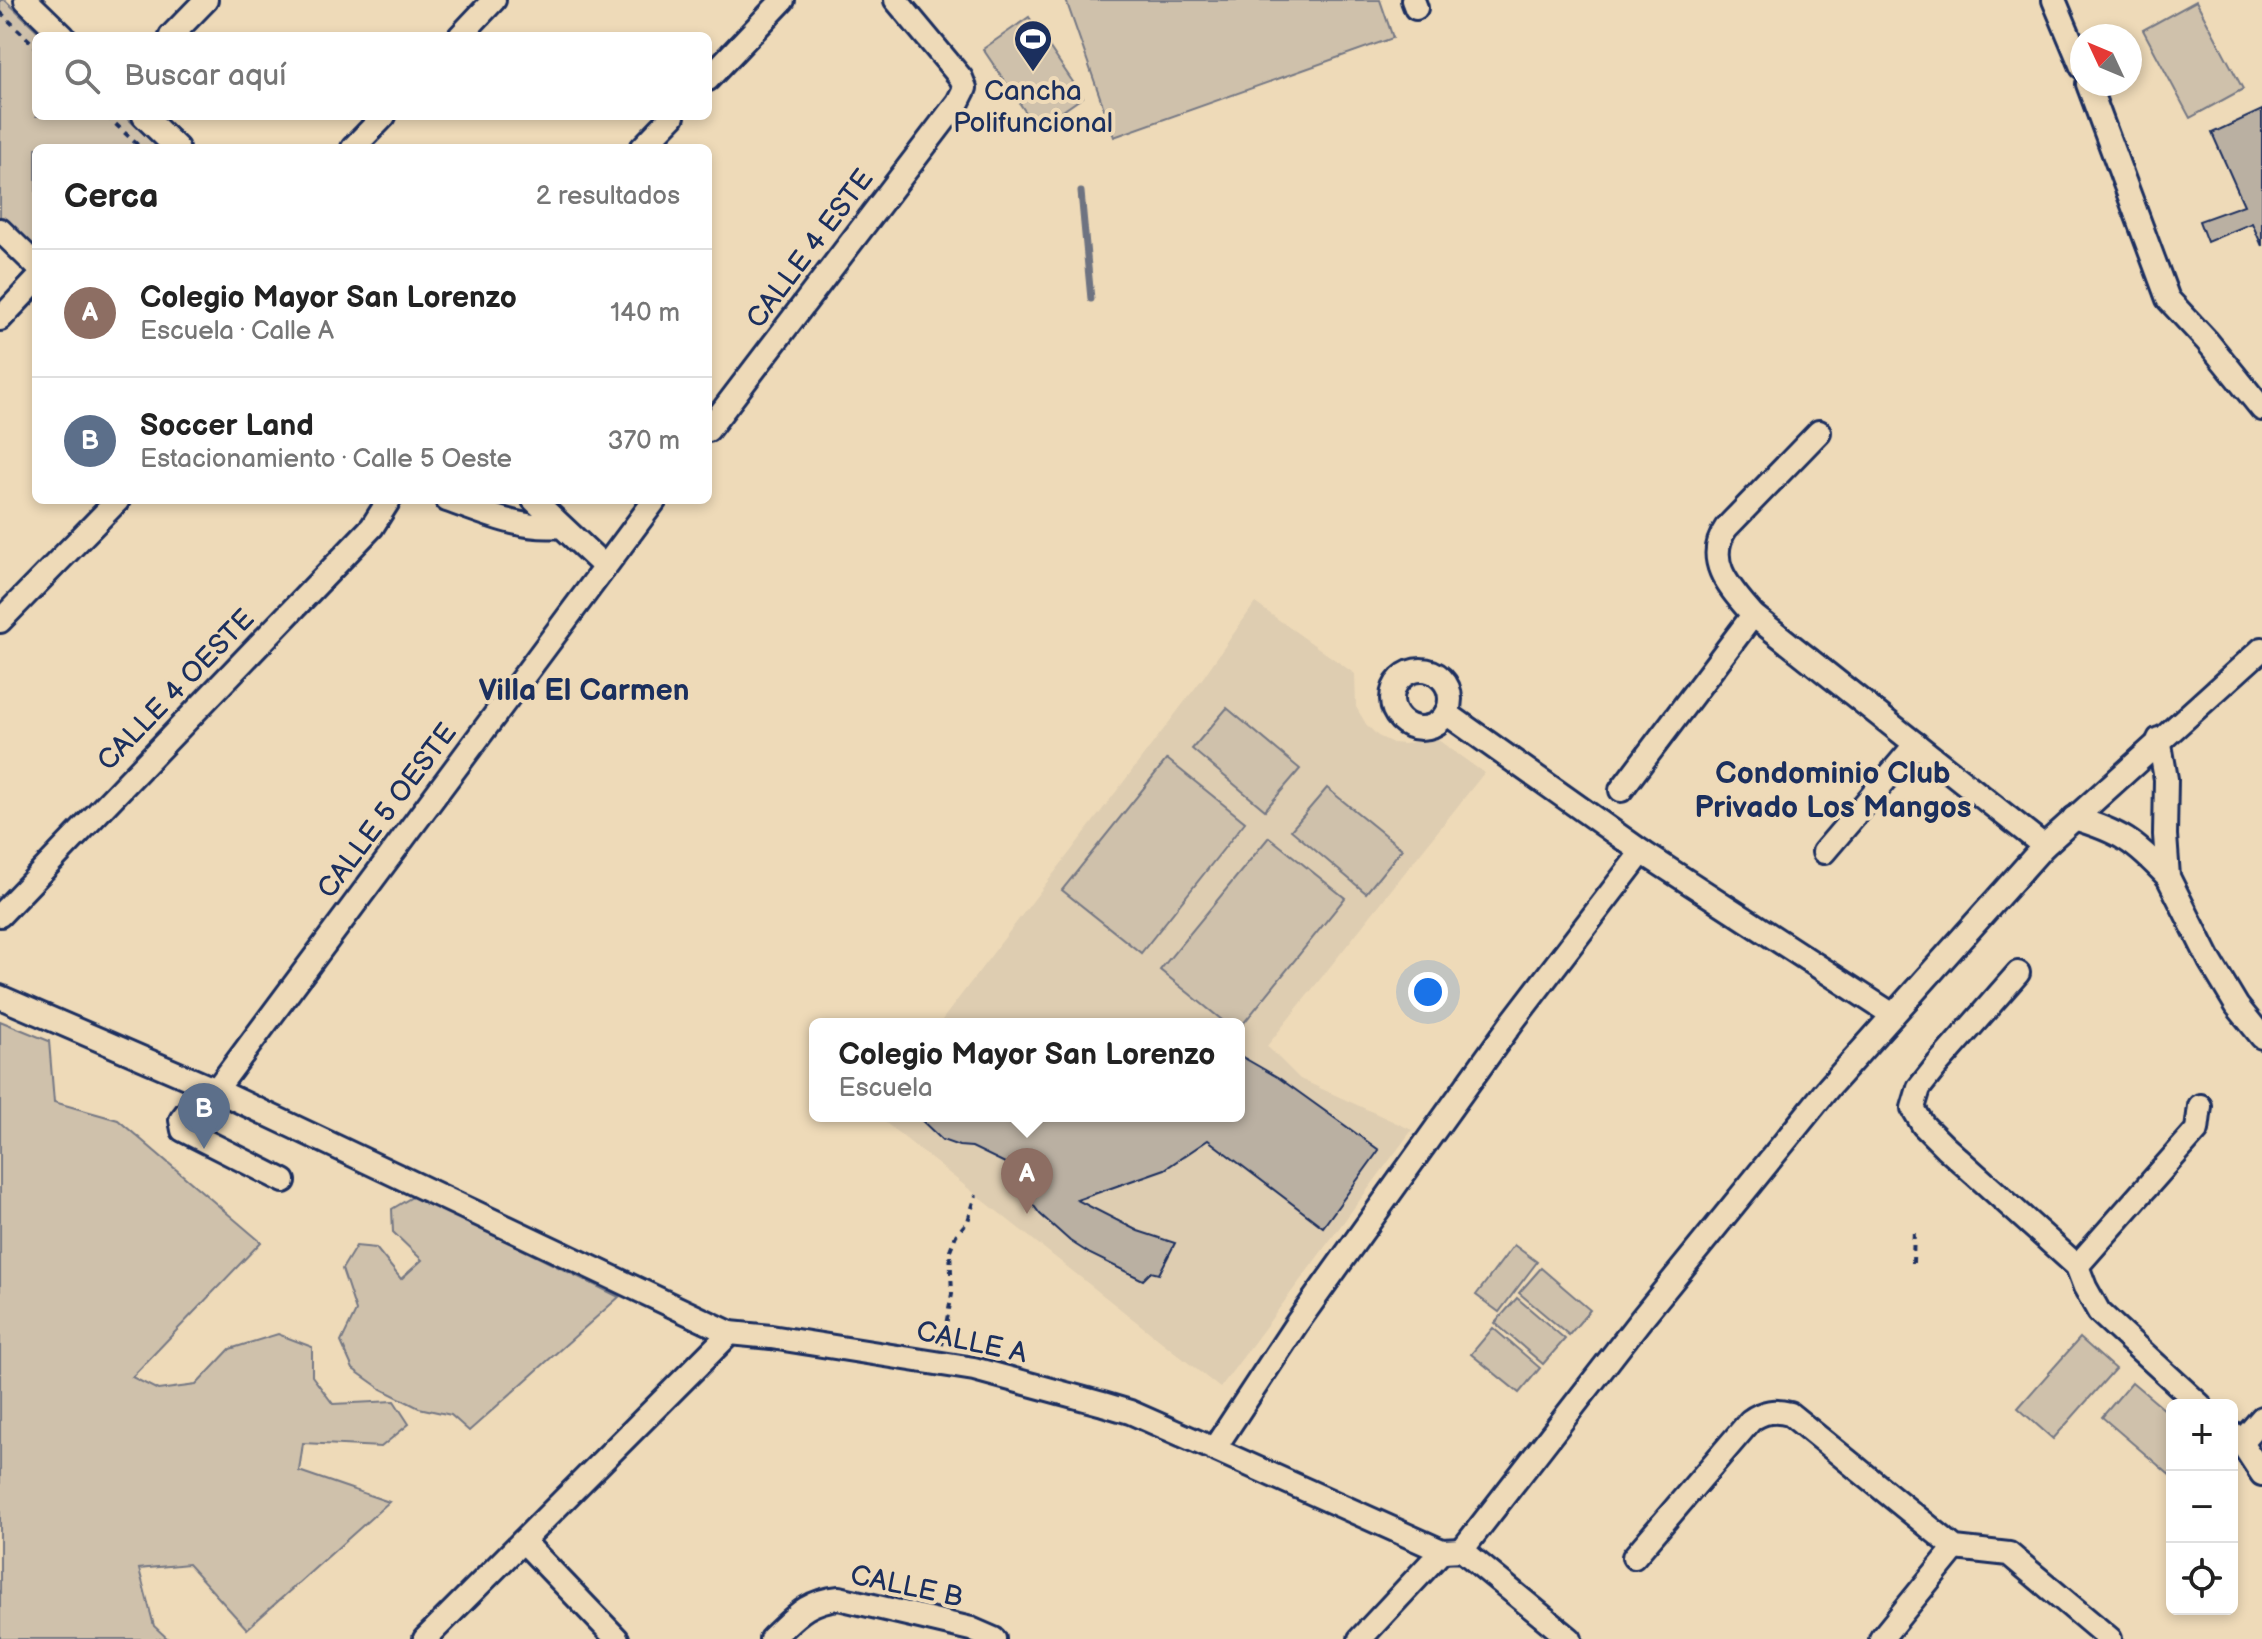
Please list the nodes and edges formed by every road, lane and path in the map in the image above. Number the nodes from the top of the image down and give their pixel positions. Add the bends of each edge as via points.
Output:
1 (26, 0) edge
2 (206, 0) edge
3 (494, 0) edge
4 (783, 0) edge
5 (896, 0) edge
6 (2054, 0) edge
7 (0, 12) edge
8 (59, 32) edge
9 (175, 32) edge
10 (464, 32) edge
11 (2070, 38) edge
12 (32, 43) edge
13 (712, 75) edge
14 (2092, 96) edge
15 (111, 120) edge
16 (148, 120) edge
17 (380, 120) edge
18 (669, 120) edge
19 (137, 144) edge
20 (173, 144) edge
21 (357, 144) edge
22 (646, 144) edge
23 (0, 230) edge
24 (32, 261) edge
25 (32, 285) edge
26 (0, 319) edge
27 (2262, 409) edge
28 (712, 425) edge
29 (1819, 432) dead end
30 (114, 504) edge
31 (386, 504) edge
32 (458, 504) edge
33 (538, 504) edge
34 (652, 504) edge
35 (560, 526) junction
36 (604, 566) junction
37 (1753, 615) junction
38 (0, 621) edge
39 (2262, 649) edge
40 (1446, 713) dead end
41 (2159, 739) junction
42 (1916, 744) junction
43 (1621, 790) dead end
44 (2074, 818) junction
45 (2044, 846) junction
46 (1642, 852) junction
47 (1824, 852) dead end
48 (2168, 877) junction
49 (0, 915) edge
50 (2018, 973) dead end
51 (0, 997) edge
52 (1893, 1015) junction
53 (2262, 1037) edge
54 (212, 1088) junction
55 (2200, 1106) dead end
56 (284, 1181) dead end
57 (976, 1195) dead end
58 (1914, 1227) dead end
59 (1913, 1263) dead end
60 (2077, 1266) junction
61 (730, 1333) junction
62 (942, 1344) dead end
63 (2193, 1399) edge
64 (2262, 1418) edge
65 (2238, 1437) edge
66 (2238, 1439) edge
67 (1214, 1449) junction
68 (2262, 1474) edge
69 (523, 1541) junction
70 (1955, 1548) junction
71 (1452, 1551) junction
72 (1634, 1557) dead end
73 (425, 1639) edge
74 (617, 1639) edge
75 (771, 1639) edge
76 (994, 1639) edge
77 (1360, 1639) edge
78 (1570, 1639) edge
79 (1881, 1639) edge
80 (2110, 1639) edge

1 - 8 street
2 - 9 street
3 - 10 street
4 - 13 street
5 - 28 street, CALLE 4 ESTE via 965,88
6 - 11 street
7 - 12 path
14 - 27 street via 2168,299
15 - 19 path
16 - 20 street
17 - 21 street
18 - 22 street
23 - 24 street
25 - 26 street
29 - 37 street via 1718,539 1723,579
30 - 38 street
31 - 49 street, CALLE 4 OESTE via 372,527
32 - 35 street via 521,526
33 - 35 street
34 - 36 street
35 - 36 street
36 - 54 street, CALLE 5 OESTE
37 - 42 street
37 - 43 street
39 - 41 street
40 - 46 street
41 - 44 street
41 - 48 street via 2166,779
42 - 45 street
42 - 47 street
44 - 45 street
44 - 48 street via 2107,828 2140,847
45 - 52 street
46 - 52 street
46 - 67 street via 1513,1021 1297,1323
48 - 53 street via 2217,972
50 - 60 street via 1919,1088 1913,1108 1945,1147
51 - 54 street, CALLE A
52 - 71 street
54 - 56 street, CALLE 5 OESTE via 181,1120 183,1130
54 - 61 street, CALLE A
55 - 60 street via 2197,1130
57 - 62 path via 950,1250 952,1294
58 - 59 path
60 - 63 street via 2099,1312
61 - 67 street, CALLE A via 974,1369 1130,1412
61 - 69 street
64 - 65 street
66 - 68 street
67 - 71 street, CALLE A
69 - 73 street
69 - 74 street
70 - 72 street via 1790,1414 1778,1411 1750,1421
70 - 79 street
70 - 80 street via 2009,1554
71 - 77 street
71 - 78 street, CALLE A
75 - 76 street, CALLE B via 809,1604 839,1598

